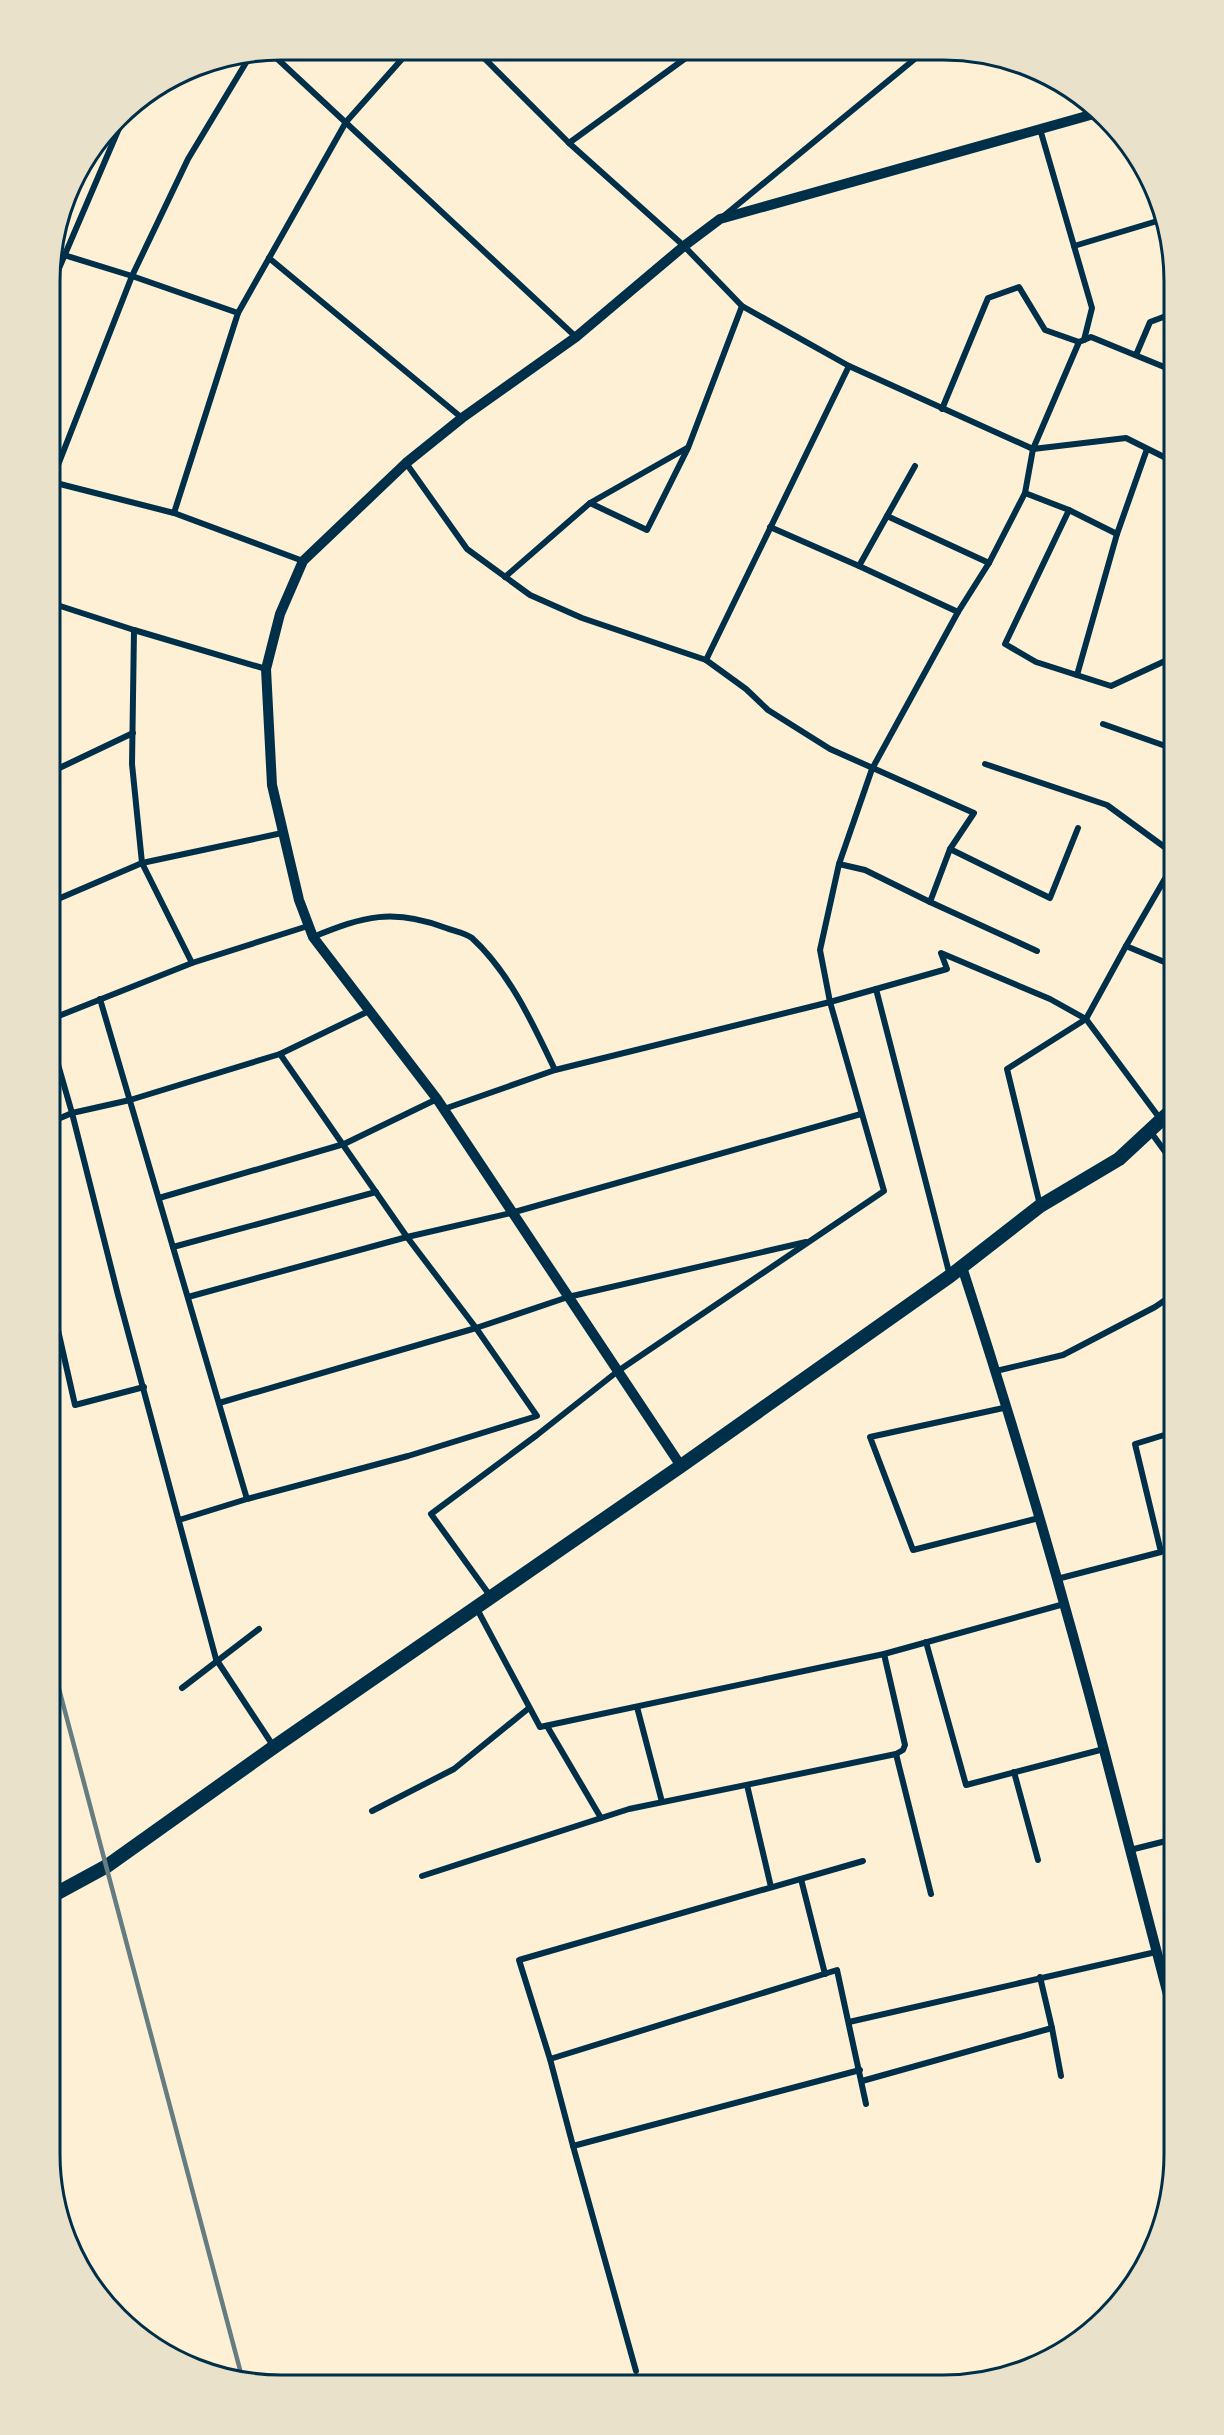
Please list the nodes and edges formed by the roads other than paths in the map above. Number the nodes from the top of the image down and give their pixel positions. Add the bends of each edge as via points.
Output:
1 (279, 60) edge
2 (401, 60) edge
3 (486, 60) edge
4 (683, 60) edge
5 (913, 60) edge
6 (245, 63) edge
7 (1089, 115) edge
8 (346, 122) junction
9 (1040, 129) junction
10 (117, 133) edge
11 (569, 143) junction
12 (720, 219) junction
13 (1155, 222) edge
14 (684, 246) junction
15 (1074, 246) junction
16 (63, 256) junction
17 (269, 258) junction
18 (61, 262) edge
19 (132, 276) junction
20 (742, 306) junction
21 (238, 313) junction
22 (1164, 317) edge
23 (576, 337) junction
24 (1081, 341) junction
25 (1136, 355) junction
26 (849, 366) junction
27 (1164, 367) edge
28 (942, 409) junction
29 (462, 418) junction
30 (687, 448) junction
31 (1147, 448) junction
32 (1033, 449) junction
33 (1164, 457) edge
34 (60, 459) edge
35 (406, 463) junction
36 (915, 466) dead end
37 (60, 484) edge
38 (1025, 493) junction
39 (590, 503) junction
40 (1069, 510) junction
41 (174, 513) junction
42 (887, 516) junction
43 (770, 527) junction
44 (1117, 534) junction
45 (303, 561) junction
46 (989, 563) junction
47 (859, 566) junction
48 (505, 577) junction
49 (60, 606) edge
50 (958, 612) junction
51 (134, 630) junction
52 (706, 660) junction
53 (1164, 661) edge
54 (266, 669) junction
55 (1077, 675) junction
56 (1103, 724) dead end
57 (133, 733) junction
58 (1164, 745) edge
59 (985, 764) dead end
60 (60, 768) edge
61 (872, 769) junction
62 (1078, 828) dead end
63 (282, 833) junction
64 (1164, 847) edge
65 (950, 849) junction
66 (142, 862) junction
67 (839, 864) junction
68 (1164, 880) edge
69 (60, 898) edge
70 (930, 902) junction
71 (308, 926) junction
72 (314, 937) junction
73 (1126, 946) junction
74 (1037, 951) dead end
75 (1164, 962) edge
76 (192, 963) junction
77 (876, 989) junction
78 (100, 999) junction
79 (830, 1002) junction
80 (369, 1011) junction
81 (60, 1015) edge
82 (1086, 1020) junction
83 (280, 1054) junction
84 (555, 1070) junction
85 (60, 1071) edge
86 (130, 1100) junction
87 (441, 1104) junction
88 (72, 1113) junction
89 (861, 1114) junction
90 (1164, 1117) edge
91 (60, 1118) edge
92 (1161, 1120) junction
93 (1149, 1131) junction
94 (344, 1144) junction
95 (1164, 1151) edge
96 (376, 1192) junction
97 (159, 1198) junction
98 (1040, 1206) junction
99 (511, 1213) junction
100 (407, 1237) junction
101 (809, 1241) junction
102 (173, 1247) junction
103 (962, 1266) junction
104 (950, 1276) junction
105 (188, 1297) junction
106 (568, 1297) junction
107 (1164, 1301) edge
108 (476, 1329) junction
109 (60, 1339) edge
110 (618, 1371) junction
111 (996, 1371) junction
112 (144, 1387) junction
113 (219, 1403) junction
114 (1008, 1407) junction
115 (537, 1416) junction
116 (546, 1429) junction
117 (1164, 1435) edge
118 (681, 1466) junction
119 (247, 1499) junction
120 (1039, 1518) junction
121 (179, 1520) junction
122 (1057, 1579) junction
123 (492, 1598) junction
124 (1064, 1604) junction
125 (477, 1608) junction
126 (259, 1629) dead end
127 (926, 1642) junction
128 (884, 1654) junction
129 (216, 1659) junction
130 (182, 1688) dead end
131 (637, 1707) junction
132 (529, 1708) junction
133 (547, 1726) junction
134 (274, 1747) junction
135 (1104, 1749) junction
136 (896, 1754) junction
137 (1014, 1772) junction
138 (747, 1785) junction
139 (662, 1802) junction
140 (372, 1811) dead end
141 (601, 1818) junction
142 (1164, 1842) edge
143 (1130, 1850) junction
144 (1038, 1860) dead end
145 (863, 1861) dead end
146 (422, 1876) dead end
147 (801, 1879) junction
148 (771, 1887) junction
149 (60, 1892) edge
150 (931, 1894) dead end
151 (1156, 1952) junction
152 (825, 1974) junction
153 (1040, 1977) junction
154 (1164, 1981) edge
155 (849, 2022) junction
156 (1052, 2028) junction
157 (550, 2059) junction
158 (860, 2070) junction
159 (1061, 2076) dead end
160 (862, 2081) junction
161 (867, 2104) dead end
162 (573, 2146) junction
163 (636, 2372) dead end

1 - 8 street
2 - 8 street
3 - 11 street
4 - 11 street
5 - 12 street
6 - 19 street via 188,159
7 - 9 street
8 - 17 street
8 - 23 street
9 - 12 street
9 - 15 street
10 - 16 street
11 - 14 street
12 - 14 street
13 - 15 street
14 - 20 street
14 - 23 street
15 - 24 street via 1092,308
16 - 18 street
16 - 19 street
17 - 21 street
17 - 29 street
19 - 21 street
19 - 34 street
20 - 26 street
20 - 30 street
21 - 41 street
22 - 25 street via 1150,322
23 - 29 street
24 - 25 street via 1090,337
24 - 28 street via 1045,330 1020,287 988,298
24 - 32 street
25 - 27 street
26 - 28 street
26 - 43 street
28 - 32 street
29 - 35 street
30 - 39 street
30 - 39 street via 647,530
31 - 32 street via 1126,438
31 - 33 street
31 - 44 street
32 - 38 street
35 - 45 street
35 - 48 street via 467,549
36 - 42 street
37 - 41 street
38 - 40 street
38 - 46 street
39 - 48 street
40 - 44 street
40 - 55 street via 1005,644 1036,662
41 - 45 street
42 - 46 street
42 - 47 street
43 - 47 street
43 - 52 street
44 - 55 street
45 - 54 street via 280,614
46 - 50 street
47 - 50 street
48 - 52 street via 530,595 582,618
49 - 51 street
50 - 61 street
51 - 54 street
51 - 57 street
52 - 61 street via 768,710 830,749
53 - 55 street via 1111,686
54 - 63 street via 272,785
56 - 58 street
57 - 60 street
57 - 66 street via 132,764
59 - 64 street via 1107,805
61 - 65 street via 974,813
61 - 67 street
62 - 65 street via 1050,898
63 - 66 street
63 - 71 street
65 - 70 street
66 - 69 street
66 - 76 street
67 - 70 street via 865,870
67 - 79 street via 820,950
68 - 73 street
70 - 74 street
71 - 72 street
71 - 76 street
72 - 80 street
72 - 84 street via 348,922 380,915 429,921 470,937 504,976 534,1024
73 - 75 street
73 - 82 street
76 - 78 street
77 - 79 street
77 - 82 street via 947,969 941,953 1050,999
77 - 104 street
78 - 81 street
78 - 86 street
79 - 84 street
79 - 89 street
80 - 83 street
80 - 87 street
82 - 92 street
82 - 98 street via 1007,1070
83 - 86 street
83 - 94 street
84 - 87 street
85 - 88 street
86 - 88 street
86 - 97 street
87 - 94 street
87 - 99 street
88 - 91 street
88 - 112 street
89 - 99 street
89 - 101 street via 884,1191
90 - 92 main road
92 - 93 main road
93 - 95 street
93 - 98 main road via 1119,1159
94 - 96 street
94 - 97 street
96 - 100 street
96 - 102 street
97 - 102 street
98 - 103 main road
99 - 100 street
99 - 106 street
100 - 105 street
100 - 108 street
101 - 106 street
101 - 110 street
102 - 105 street
103 - 104 main road
103 - 111 street
104 - 118 main road
105 - 113 street
106 - 108 street
106 - 110 street
107 - 111 street via 1063,1356
108 - 113 street
108 - 115 street
109 - 112 street via 75,1405
110 - 116 street
110 - 118 street
111 - 114 street
112 - 121 street
113 - 119 street
114 - 120 street
114 - 120 street via 870,1437 913,1550
115 - 116 street
115 - 119 street
116 - 123 street via 431,1514
117 - 122 street via 1135,1444 1161,1552
118 - 123 main road
119 - 121 street
120 - 122 street
121 - 129 street
122 - 124 street
123 - 125 main road
124 - 127 street
124 - 135 street
125 - 132 street
125 - 134 main road
126 - 129 street
127 - 128 street
127 - 137 street via 966,1785
128 - 131 street
128 - 136 street via 905,1745
129 - 130 street
129 - 134 street
131 - 133 street
131 - 139 street
132 - 133 street via 540,1727
132 - 140 street via 454,1769
133 - 141 street
134 - 149 main road via 107,1866
135 - 137 street
135 - 143 street
136 - 138 street
136 - 150 street
137 - 144 street
138 - 139 street
138 - 148 street
139 - 141 street
141 - 146 street
142 - 143 street
143 - 151 street
145 - 147 street
147 - 148 street
147 - 152 street
148 - 157 street via 519,1960
151 - 153 street
151 - 154 street
152 - 155 street via 837,1970
152 - 157 street
153 - 155 street
153 - 156 street
155 - 158 street
156 - 159 street
156 - 160 street
157 - 162 street
158 - 160 street
158 - 162 street
160 - 161 street
162 - 163 street

